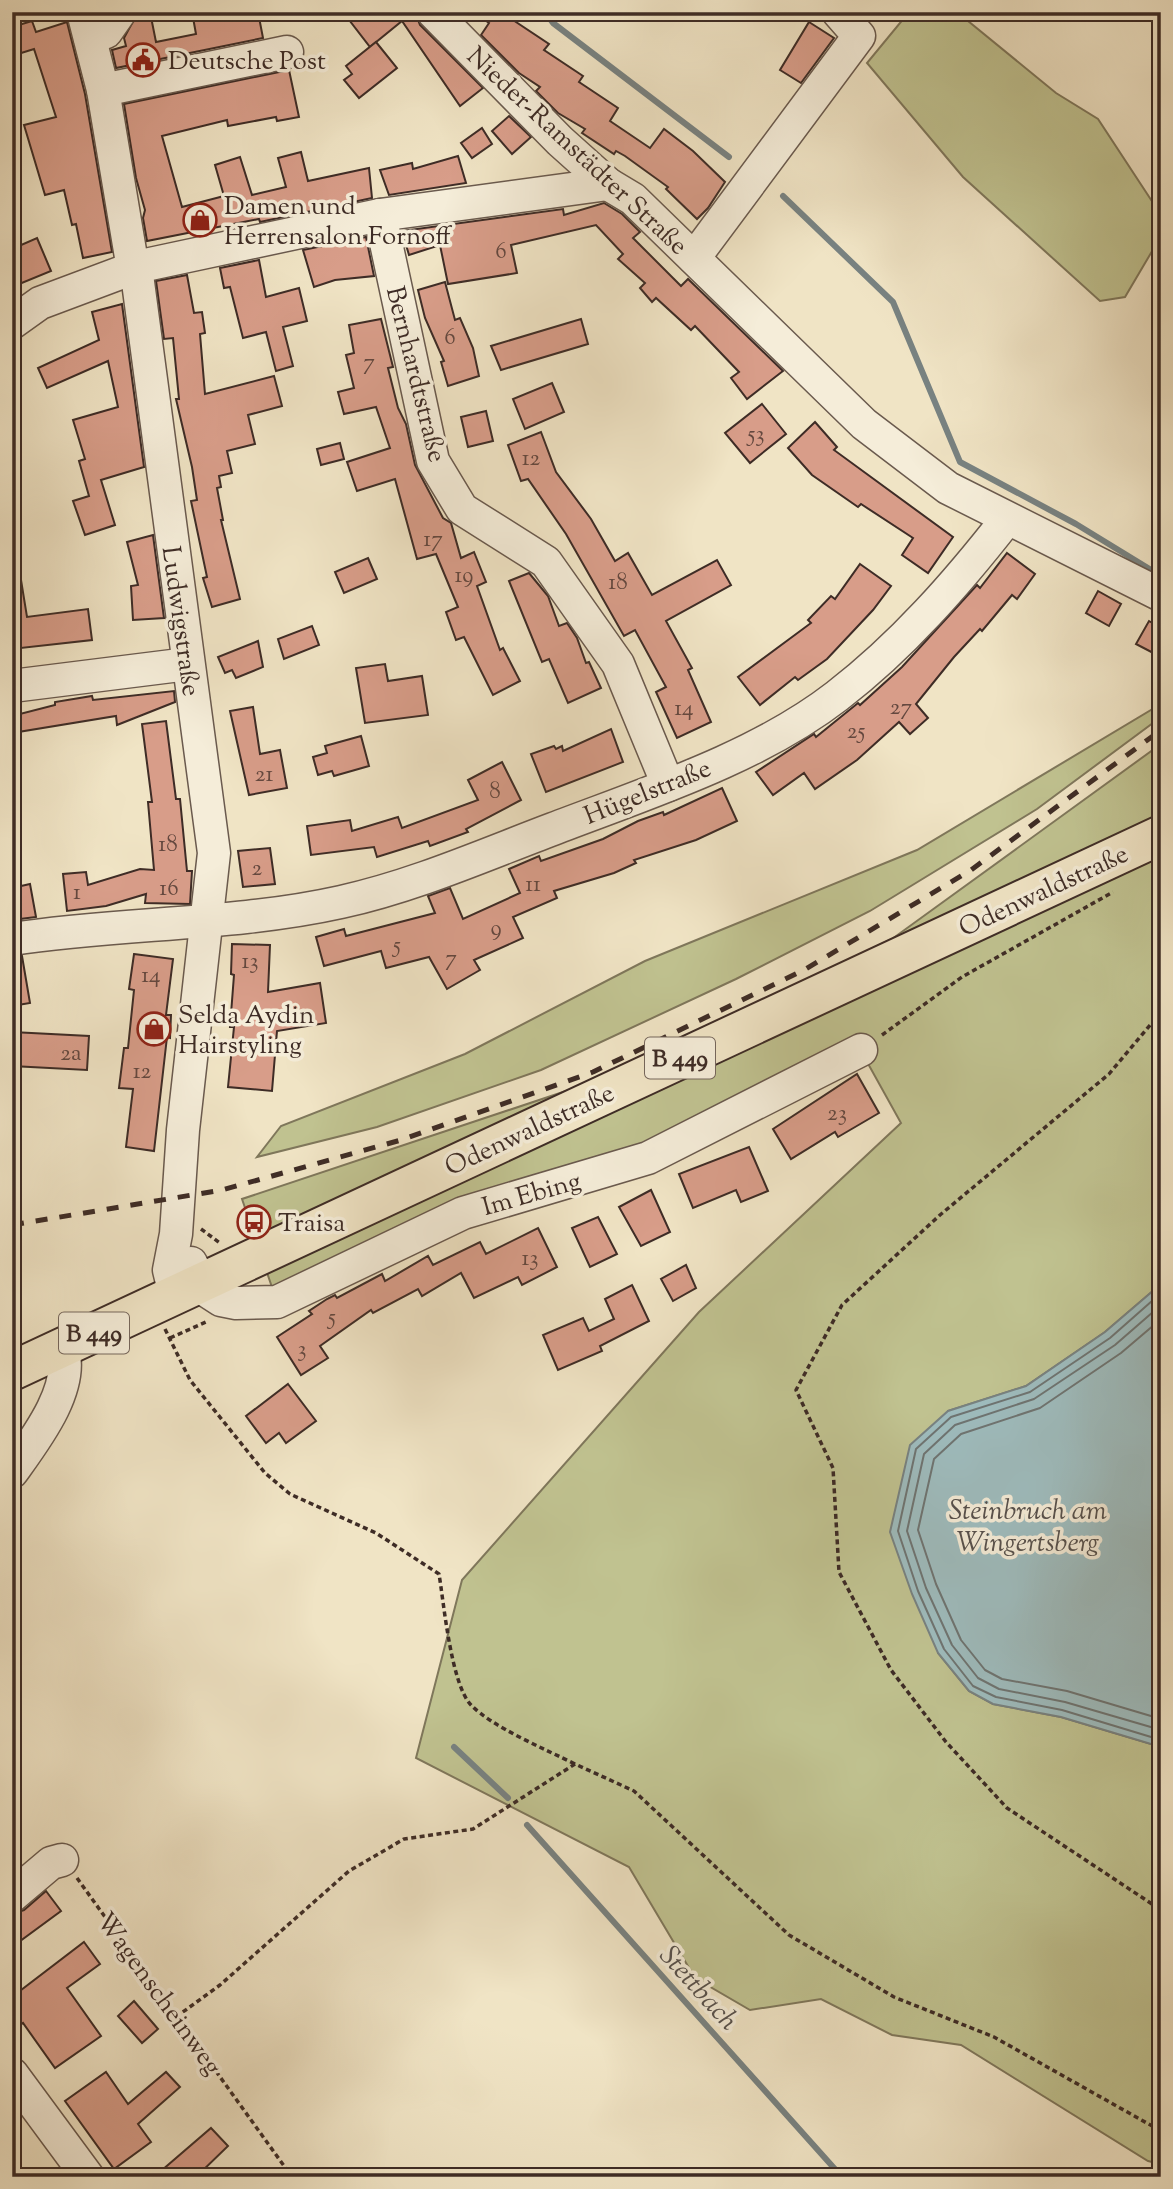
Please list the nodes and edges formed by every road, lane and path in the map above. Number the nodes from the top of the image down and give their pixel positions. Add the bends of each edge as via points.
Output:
1 (120, 12) edge
2 (433, 12) edge
3 (838, 12) edge
4 (86, 25) edge
5 (288, 52) dead end
6 (103, 90) junction
7 (608, 184) junction
8 (380, 215) junction
9 (694, 258) junction
10 (136, 267) junction
11 (12, 323) edge
12 (1007, 519) junction
13 (1161, 595) edge
14 (188, 664) junction
15 (12, 686) edge
16 (668, 785) junction
17 (1161, 835) edge
18 (1114, 891) dead end
19 (208, 923) junction
20 (12, 939) edge
21 (1161, 1012) edge
22 (861, 1050) joint
23 (177, 1294) junction
24 (62, 1348) junction
25 (12, 1371) edge
26 (12, 1472) edge
27 (575, 1764) junction
28 (61, 1860) joint
29 (12, 1896) edge
30 (1161, 1910) edge
31 (176, 2017) junction
32 (12, 2074) edge
33 (1161, 2131) edge
34 (88, 2177) edge
35 (292, 2177) edge

1 - 4 street via 106,32
2 - 7 street, Nieder-Ramstädter Straße
3 - 9 street, Nieder-Ramstädter Straße via 859,36
4 - 6 street, Ludwigstraße
5 - 6 street
6 - 10 street, Ludwigstraße
7 - 8 street
7 - 9 street, Nieder-Ramstädter Straße via 633,199
8 - 10 street
8 - 16 street, Bernhardtstraße via 433,461 462,509 546,562 618,664
9 - 12 street, Nieder-Ramstädter Straße via 864,424 948,488
10 - 11 street via 40,303
10 - 14 street, Ludwigstraße
12 - 13 street, Nieder-Ramstädter Straße
12 - 16 street, Hügelstraße via 930,612 836,697 768,740
14 - 15 street
14 - 19 street, Ludwigstraße via 214,853
16 - 19 street, Hügelstraße via 437,873 341,902
17 - 23 main road, Odenwaldstraße / B 449
18 - 22 path via 962,977
19 - 20 street, Hügelstraße
19 - 23 street, Ludwigstraße via 169,1270
21 - 30 path via 1109,1074 940,1214 842,1305 796,1390 833,1468 839,1572 891,1670 946,1742 1007,1808
22 - 23 street, Im Ebing via 648,1158 463,1213 277,1301 227,1302 210,1294
23 - 24 main road, Odenwaldstraße / B 449
23 - 27 path via 190,1380 265,1474 290,1494 376,1533 439,1574 454,1665 470,1704
24 - 25 main road, Odenwaldstraße / B 449
24 - 26 street via 66,1371 61,1393
27 - 31 path via 473,1829 404,1839 349,1871 220,1985
27 - 33 path via 634,1791 789,1935 894,1997 994,2037
28 - 29 street via 51,1863
28 - 31 path, Wagenscheinweg
31 - 35 path, Wagenscheinweg
32 - 34 street

